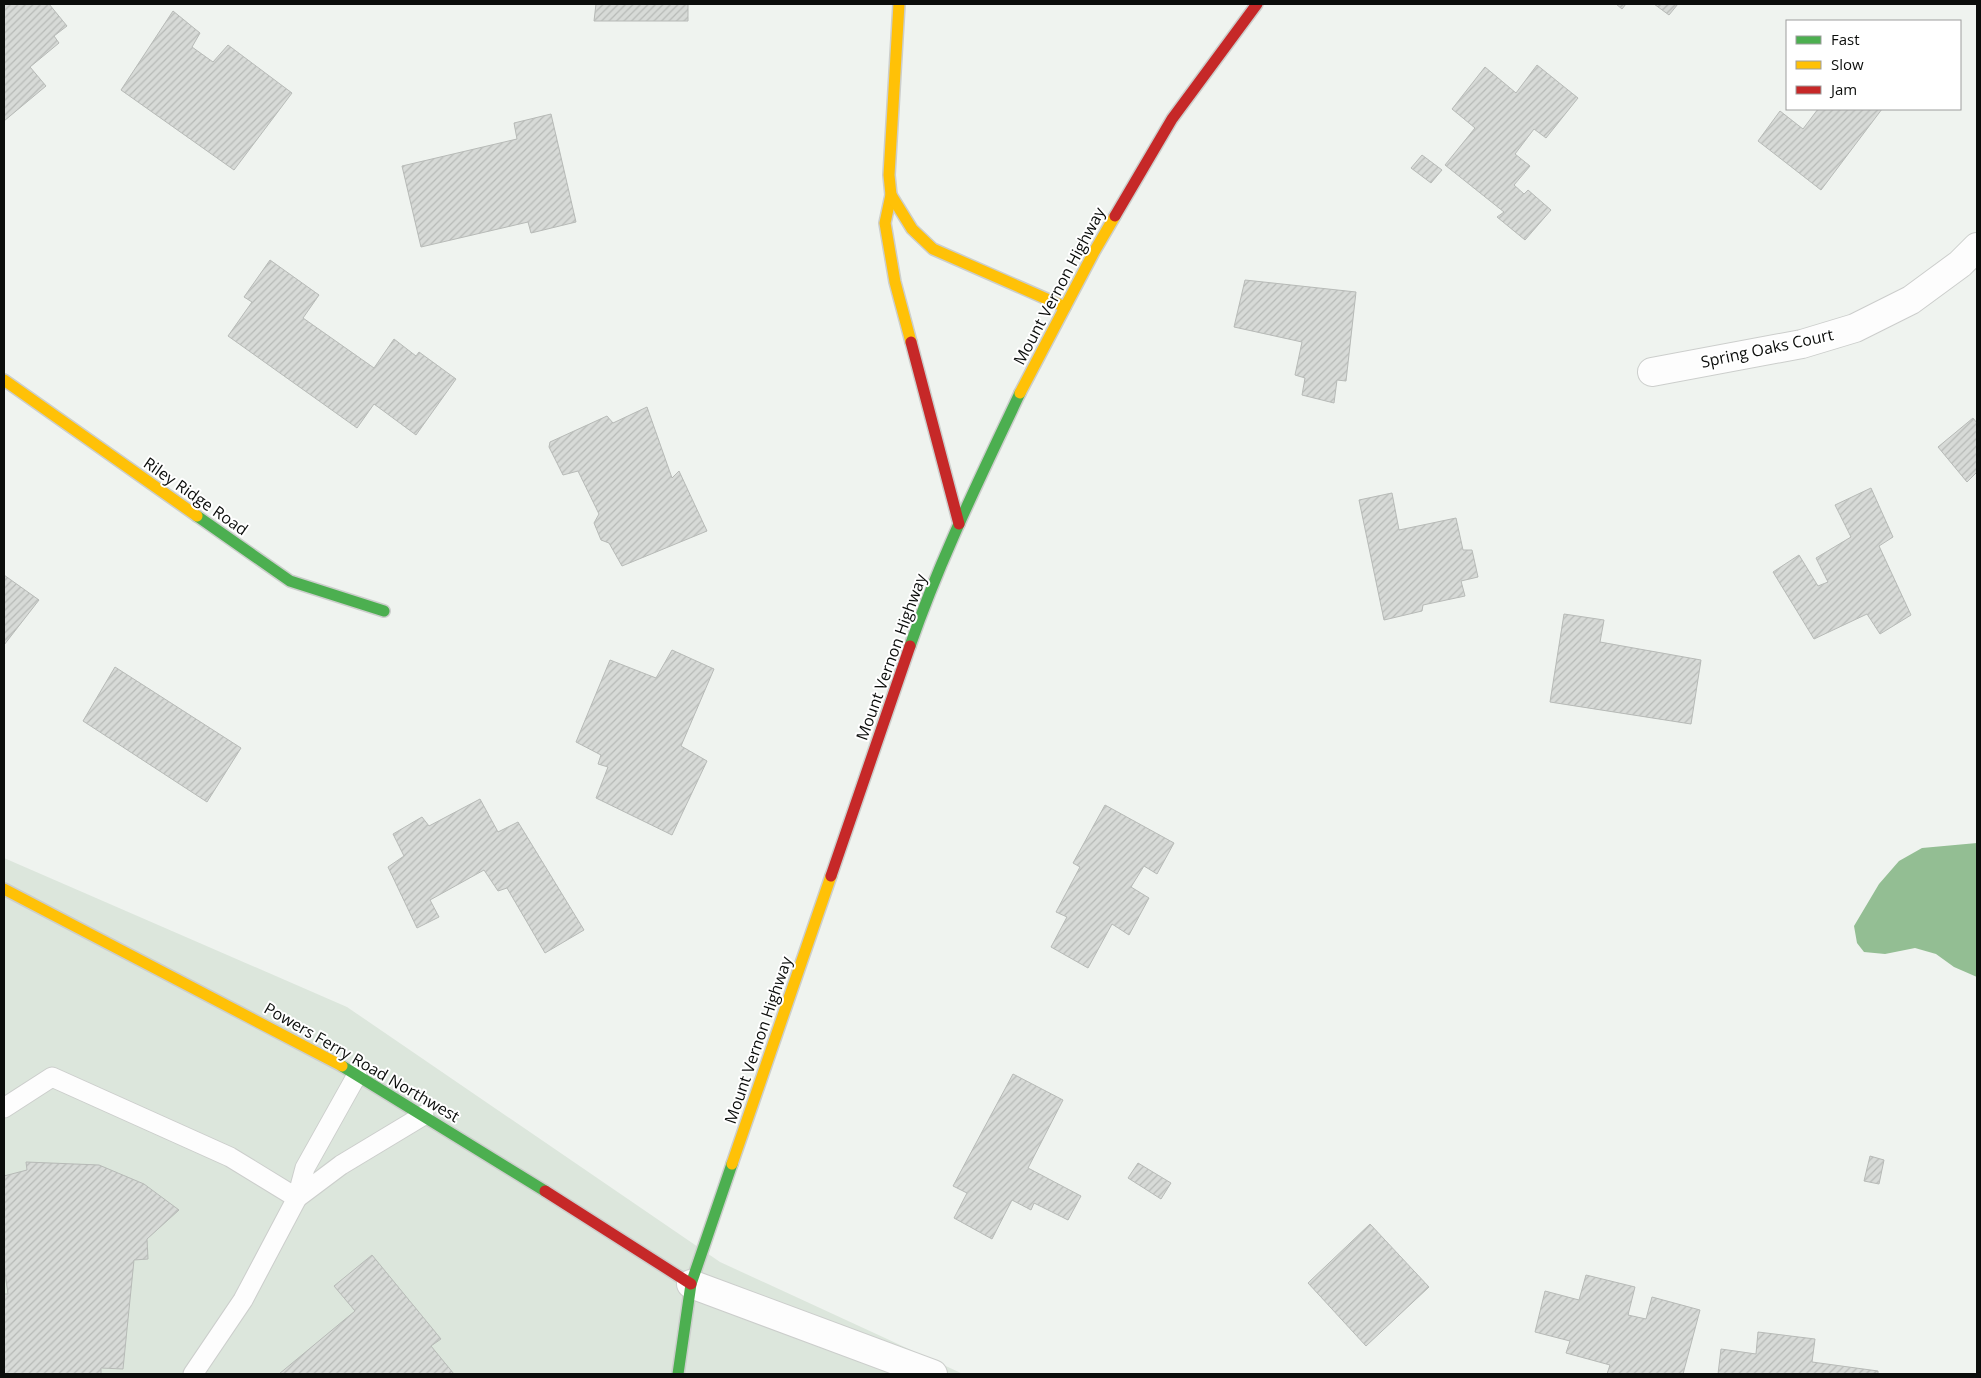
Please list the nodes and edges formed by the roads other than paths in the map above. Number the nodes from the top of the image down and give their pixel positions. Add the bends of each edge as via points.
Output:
1 (899, 4) edge
2 (1257, 4) edge
3 (891, 194) junction
4 (1977, 247) edge
5 (1065, 307) junction
6 (1652, 372) dead end
7 (4, 380) edge
8 (959, 524) junction
9 (384, 611) dead end
10 (4, 888) edge
11 (357, 1075) junction
12 (4, 1108) edge
13 (424, 1115) junction
14 (297, 1198) junction
15 (691, 1284) junction
16 (192, 1374) edge
17 (678, 1374) edge
18 (933, 1374) edge

1 - 3 street via 889,175
2 - 5 street, Mount Vernon Highway via 1172,119
3 - 5 street via 912,229 933,249
3 - 8 street via 885,224 895,282
4 - 6 street, Spring Oaks Court via 1960,264 1911,300 1855,328 1802,344
5 - 8 street, Mount Vernon Highway via 1026,381
7 - 9 street, Riley Ridge Road via 290,582
8 - 15 street, Mount Vernon Highway via 925,603
10 - 11 street, Powers Ferry Road Northwest
11 - 13 street, Powers Ferry Road Northwest
11 - 14 lane via 305,1168
12 - 14 lane via 52,1077 230,1157
13 - 14 lane via 341,1165
13 - 15 street, Powers Ferry Road Northwest
14 - 16 lane via 242,1300
15 - 17 street, Mount Vernon Highway
15 - 18 street

